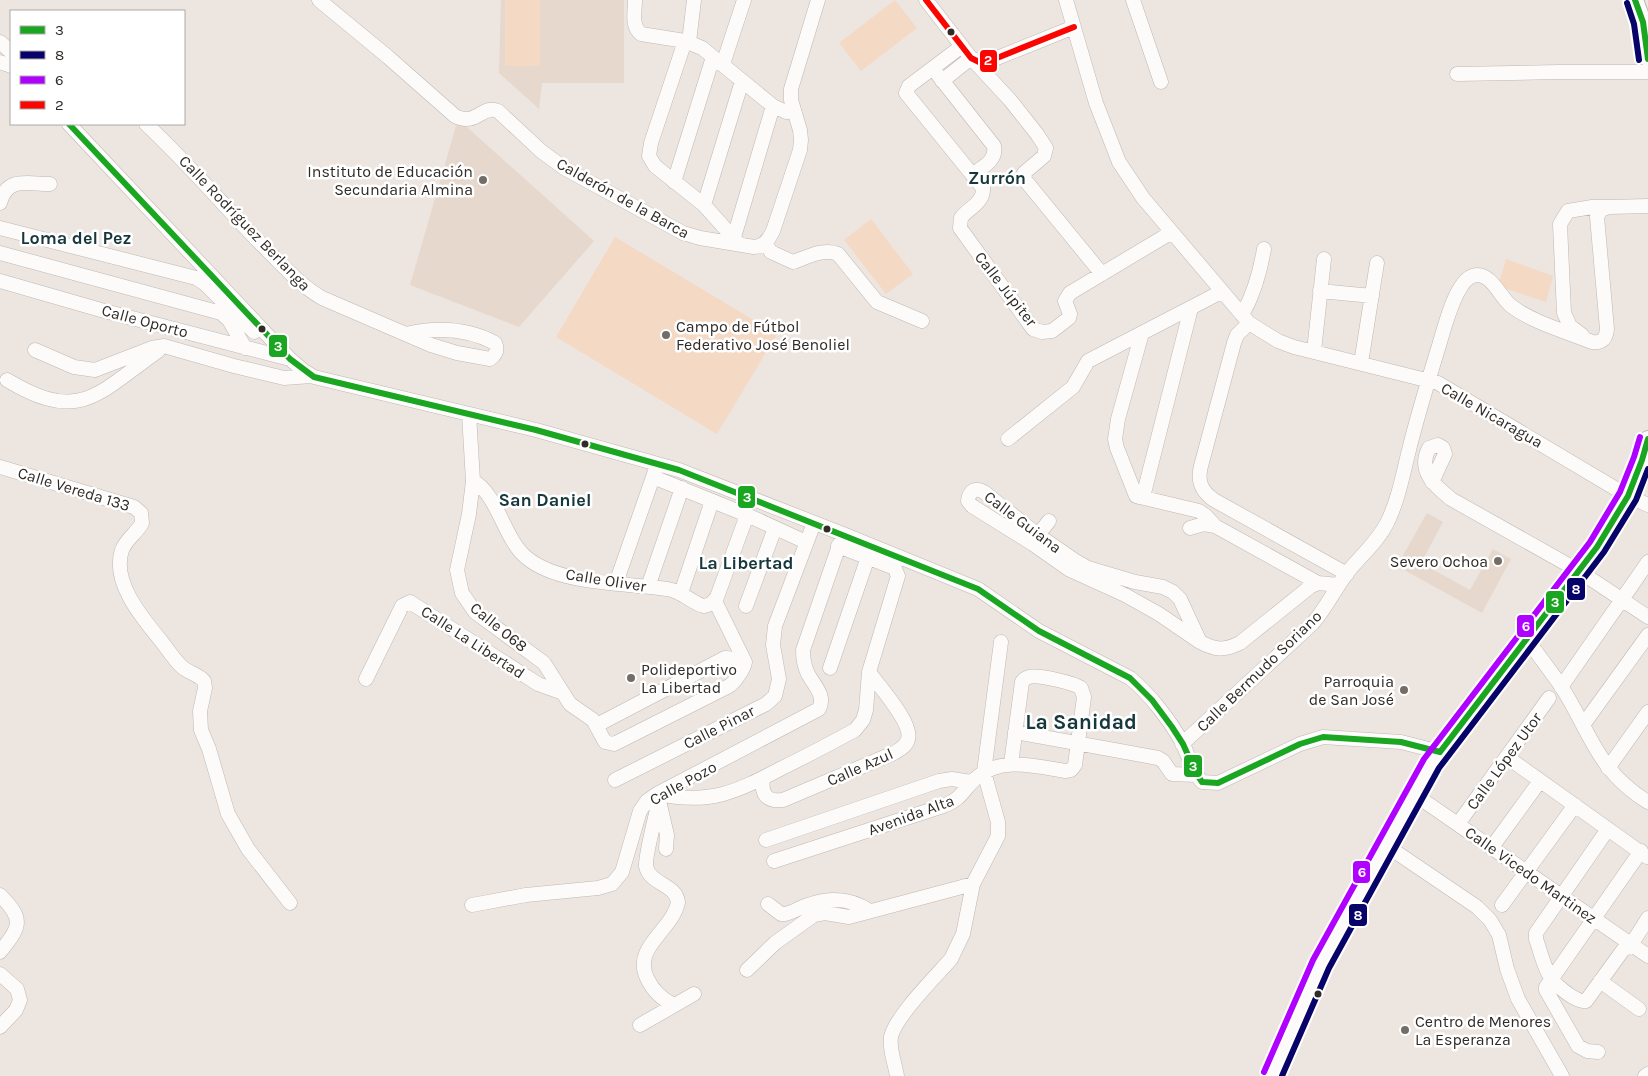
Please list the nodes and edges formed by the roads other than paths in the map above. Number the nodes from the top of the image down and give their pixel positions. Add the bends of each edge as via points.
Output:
1 (319, 0) edge
2 (635, 0) edge
3 (694, 0) edge
4 (744, 0) edge
5 (818, 0) edge
6 (926, 0) edge
7 (1066, 0) edge
8 (1133, 0) edge
9 (1635, 0) edge
10 (1074, 27) junction
11 (1646, 28) edge
12 (0, 42) edge
13 (687, 42) junction
14 (962, 46) junction
15 (10, 51) edge
16 (971, 58) junction
17 (1648, 59) edge
18 (718, 61) junction
19 (932, 69) junction
20 (1648, 72) edge
21 (1457, 74) dead end
22 (742, 81) junction
23 (942, 81) junction
24 (1161, 82) dead end
25 (773, 106) junction
26 (793, 110) junction
27 (70, 125) edge
28 (147, 125) edge
29 (972, 175) junction
30 (674, 182) junction
31 (50, 184) dead end
32 (0, 203) edge
33 (704, 205) junction
34 (1648, 206) edge
35 (1608, 207) junction
36 (0, 228) edge
37 (1172, 232) junction
38 (736, 240) junction
39 (765, 242) junction
40 (1264, 248) dead end
41 (0, 253) edge
42 (1324, 259) dead end
43 (1377, 263) dead end
44 (1102, 274) junction
45 (0, 282) edge
46 (1320, 291) junction
47 (1221, 292) junction
48 (1372, 296) junction
49 (1191, 308) junction
50 (1246, 319) junction
51 (922, 321) dead end
52 (1142, 333) junction
53 (406, 334) junction
54 (271, 338) junction
55 (1592, 342) junction
56 (164, 346) junction
57 (245, 348) junction
58 (35, 350) dead end
59 (1314, 352) junction
60 (290, 359) junction
61 (1361, 363) junction
62 (311, 376) junction
63 (7, 380) dead end
64 (1428, 380) junction
65 (470, 414) junction
66 (1008, 439) dead end
67 (1648, 439) edge
68 (657, 464) junction
69 (0, 467) edge
70 (653, 478) junction
71 (473, 481) junction
72 (1432, 482) dead end
73 (682, 488) junction
74 (1628, 496) junction
75 (1139, 497) junction
76 (712, 501) junction
77 (1648, 505) edge
78 (747, 515) junction
79 (1049, 521) dead end
80 (814, 523) junction
81 (1215, 526) junction
82 (775, 528) junction
83 (1190, 528) dead end
84 (1038, 535) junction
85 (841, 540) junction
86 (806, 542) junction
87 (868, 558) junction
88 (1648, 562) edge
89 (1579, 571) junction
90 (1343, 580) junction
91 (1176, 583) dead end
92 (1318, 583) junction
93 (616, 584) junction
94 (648, 587) junction
95 (681, 593) junction
96 (716, 599) junction
97 (1623, 600) junction
98 (746, 606) dead end
99 (1648, 617) edge
100 (1192, 625) junction
101 (1648, 635) edge
102 (1527, 639) junction
103 (1001, 642) dead end
104 (1200, 642) junction
105 (830, 668) dead end
106 (869, 672) junction
107 (739, 673) junction
108 (366, 679) dead end
109 (1561, 687) junction
110 (563, 693) junction
111 (1549, 698) dead end
112 (1648, 712) edge
113 (597, 725) junction
114 (1583, 725) junction
115 (1015, 732) junction
116 (1077, 744) junction
117 (1182, 744) junction
118 (1440, 752) junction
119 (1506, 757) junction
120 (1011, 764) junction
121 (1608, 768) junction
122 (984, 772) junction
123 (1196, 775) junction
124 (763, 778) junction
125 (615, 780) dead end
126 (1540, 781) junction
127 (971, 782) junction
128 (1414, 794) junction
129 (658, 798) junction
130 (1648, 802) edge
131 (1575, 805) junction
132 (1458, 824) junction
133 (1608, 829) junction
134 (766, 840) dead end
135 (1386, 846) junction
136 (1492, 847) junction
137 (666, 849) dead end
138 (1644, 854) edge
139 (774, 860) dead end
140 (1527, 871) junction
141 (974, 884) junction
142 (1561, 895) junction
143 (0, 896) edge
144 (290, 903) dead end
145 (768, 904) dead end
146 (472, 905) dead end
147 (1502, 906) dead end
148 (870, 912) junction
149 (1594, 918) junction
150 (1648, 918) edge
151 (1632, 945) junction
152 (0, 952) edge
153 (1648, 956) edge
154 (746, 970) dead end
155 (0, 974) edge
156 (1551, 980) junction
157 (1600, 981) junction
158 (694, 994) dead end
159 (674, 1005) junction
160 (1640, 1010) dead end
161 (640, 1025) dead end
162 (0, 1027) edge
163 (1598, 1052) dead end
164 (897, 1076) edge
165 (1272, 1076) edge
166 (1562, 1076) edge

1 - 38 street, Calderón de la Barca via 454,116 468,120 493,108 498,110 564,168 683,233
2 - 13 street via 636,30 641,34
3 - 13 street
4 - 18 street
5 - 26 street via 791,89
6 - 14 street
7 - 10 street
8 - 24 street
9 - 11 main road
10 - 16 street via 986,62
10 - 37 street via 1096,104 1119,162 1143,198
11 - 17 main road
12 - 15 street
13 - 18 street via 702,48
13 - 30 street via 649,150 655,166
14 - 16 street
14 - 19 street
16 - 23 street
16 - 44 street via 1045,145 1046,152 1026,170 1023,177
18 - 22 street
18 - 30 street
19 - 23 street
19 - 29 street via 909,86 907,96
20 - 21 street
22 - 25 street
22 - 33 street
23 - 29 street via 996,152
25 - 26 street via 786,112
25 - 38 street
26 - 39 street via 800,130 800,150 773,231
27 - 54 street
28 - 53 street, Calle Rodríguez Berlanga via 312,292
29 - 44 street, Calle Júpiter via 983,188 983,194 961,218 960,228 1033,329 1052,331 1069,318 1067,296
30 - 33 street
31 - 32 street via 10,185 4,190
33 - 38 street
34 - 35 street
35 - 55 street via 1597,217 1606,335 1598,343
35 - 55 street via 1568,211 1560,224 1564,313 1570,326
36 - 54 street via 196,278 251,330
37 - 44 street, Calle Júpiter
37 - 47 street
38 - 39 street, Calderón de la Barca via 758,246
39 - 51 street via 771,252 793,262 822,252 838,254 877,302
40 - 50 street
41 - 57 street via 221,313 229,320
42 - 46 street
43 - 48 street
45 - 57 street, Calle Oporto
46 - 48 street
46 - 59 street
47 - 49 street
47 - 50 street
48 - 61 street
49 - 52 street
49 - 75 street via 1144,494
50 - 59 street via 1278,341
50 - 90 street via 1234,343 1198,476 1200,486 1214,500
52 - 66 street via 1088,361 1073,387
52 - 75 street via 1115,439
53 - 53 street, Calle Rodríguez Berlanga via 440,348 484,359 496,355 495,343 457,330
54 - 60 street
55 - 64 street, Calle Nicaragua via 1528,316 1510,305 1486,277 1471,276 1465,280 1452,304
56 - 58 street via 102,369 88,370
56 - 62 street via 284,378
56 - 63 street via 95,395 79,401 63,402 39,397
57 - 60 street, Calle Oporto
59 - 61 street
60 - 62 street
61 - 64 street
62 - 65 street
64 - 74 street, Calle Nicaragua via 1448,388
64 - 90 street, Calle Bermudo Soriano via 1387,523
65 - 68 street
65 - 71 street, Calle 068
67 - 74 main road
68 - 70 street
68 - 80 street
69 - 144 street, Calle Vereda 133 via 134,507 140,513 142,523 126,542 120,557 124,583 138,613 177,662 204,681 201,730 228,814 248,849
70 - 73 street
70 - 93 street
71 - 93 street, Calle Oliver via 486,492 516,546 528,559 569,576
71 - 110 street, Calle 068 via 458,570 462,593 475,612 544,663
72 - 89 street via 1452,499
73 - 76 street
73 - 94 street
74 - 77 street, Calle Nicaragua
74 - 89 main road
75 - 81 street via 1199,511
76 - 78 street
76 - 95 street
78 - 82 street
78 - 96 street
79 - 84 street
80 - 85 street
80 - 86 street, Calle Pinar
81 - 83 street via 1204,524
81 - 92 street
82 - 86 street
82 - 98 street
84 - 100 street, Calle Guiana via 1088,568 1172,592 1180,600
84 - 104 street, Calle Guiana via 979,489 968,495 972,506 1063,566 1134,600
85 - 87 street
85 - 117 street via 978,589 1039,632 1130,678 1148,695
85 - 129 street, Calle Pozo via 803,650 807,673 821,696 819,710
86 - 125 street, Calle Pinar via 776,620 773,645 779,680 775,696 766,704
87 - 105 street
87 - 106 street via 895,569 898,576
88 - 97 street
89 - 97 street
89 - 102 main road
90 - 92 street
90 - 117 street, Calle Bermudo Soriano via 1309,628
91 - 100 street via 1189,597
92 - 104 street, Calle Guiana via 1240,643 1228,649 1218,649
93 - 94 street, Calle Oliver
94 - 95 street, Calle Oliver
95 - 96 street, Calle Oliver via 702,605 708,606
96 - 107 street via 744,662
97 - 99 street
97 - 109 street
100 - 104 street, Calle Guiana
101 - 114 street
102 - 109 street
102 - 118 main road
103 - 122 street
106 - 124 street, Calle Azul via 866,710 863,720 854,730
106 - 124 street, Calle Azul via 902,717 909,733 904,746 783,800 774,801 766,796 762,788
107 - 113 street via 736,661 725,658
107 - 113 street, Calle 068 via 729,686 611,744 605,742
108 - 110 street, Calle La Libertad via 402,606 410,602 538,684
109 - 114 street
110 - 113 street, Calle 068 via 570,704
111 - 119 street, Calle López Utor
112 - 121 street
114 - 121 street
115 - 116 street
115 - 116 street via 1022,682 1034,676 1081,688 1084,697
115 - 120 street
116 - 120 street, Avenida Alta via 1075,766 1071,770
116 - 123 street via 1158,758 1172,774
117 - 123 street
118 - 123 street via 1401,742 1323,737 1300,744 1218,783 1202,782
118 - 128 main road
119 - 126 street
119 - 132 street, Calle López Utor
120 - 122 street, Avenida Alta
121 - 130 street
122 - 127 street, Avenida Alta
122 - 141 street via 997,816 998,836
124 - 129 street via 735,792 712,797
126 - 131 street
126 - 136 street
127 - 134 street via 939,781
127 - 139 street, Avenida Alta via 958,799 943,806
128 - 132 street, Calle Vicedo Martinez
128 - 135 main road
129 - 137 street via 666,828
129 - 146 street, Calle Pozo via 647,801 640,811 622,872 612,884
129 - 159 street via 646,864 650,874 675,892 678,902 642,960 654,990
131 - 133 street
131 - 140 street
132 - 136 street, Calle Vicedo Martinez
133 - 138 street
133 - 142 street
135 - 165 main road via 1321,964
135 - 166 street via 1477,907 1490,920 1499,935 1518,999
136 - 140 street, Calle Vicedo Martinez
138 - 149 street
140 - 142 street, Calle Vicedo Martinez
140 - 147 street
141 - 148 street
141 - 164 street via 966,924 956,952 910,1005 893,1031 891,1045
142 - 149 street, Calle Vicedo Martinez
142 - 156 street via 1536,933
143 - 152 street via 11,908 17,927
145 - 148 street via 785,914 811,903 838,900 855,903
148 - 154 street via 849,917 830,913 814,915 775,943
149 - 151 street, Calle Vicedo Martinez
149 - 156 street
150 - 151 street
151 - 153 street, Calle Vicedo Martinez
151 - 157 street via 1623,950
155 - 162 street via 17,989 20,1000 16,1010
156 - 157 street via 1582,1002 1588,999
156 - 163 street via 1546,990 1575,1042 1582,1049
157 - 160 street
158 - 159 street
159 - 161 street

